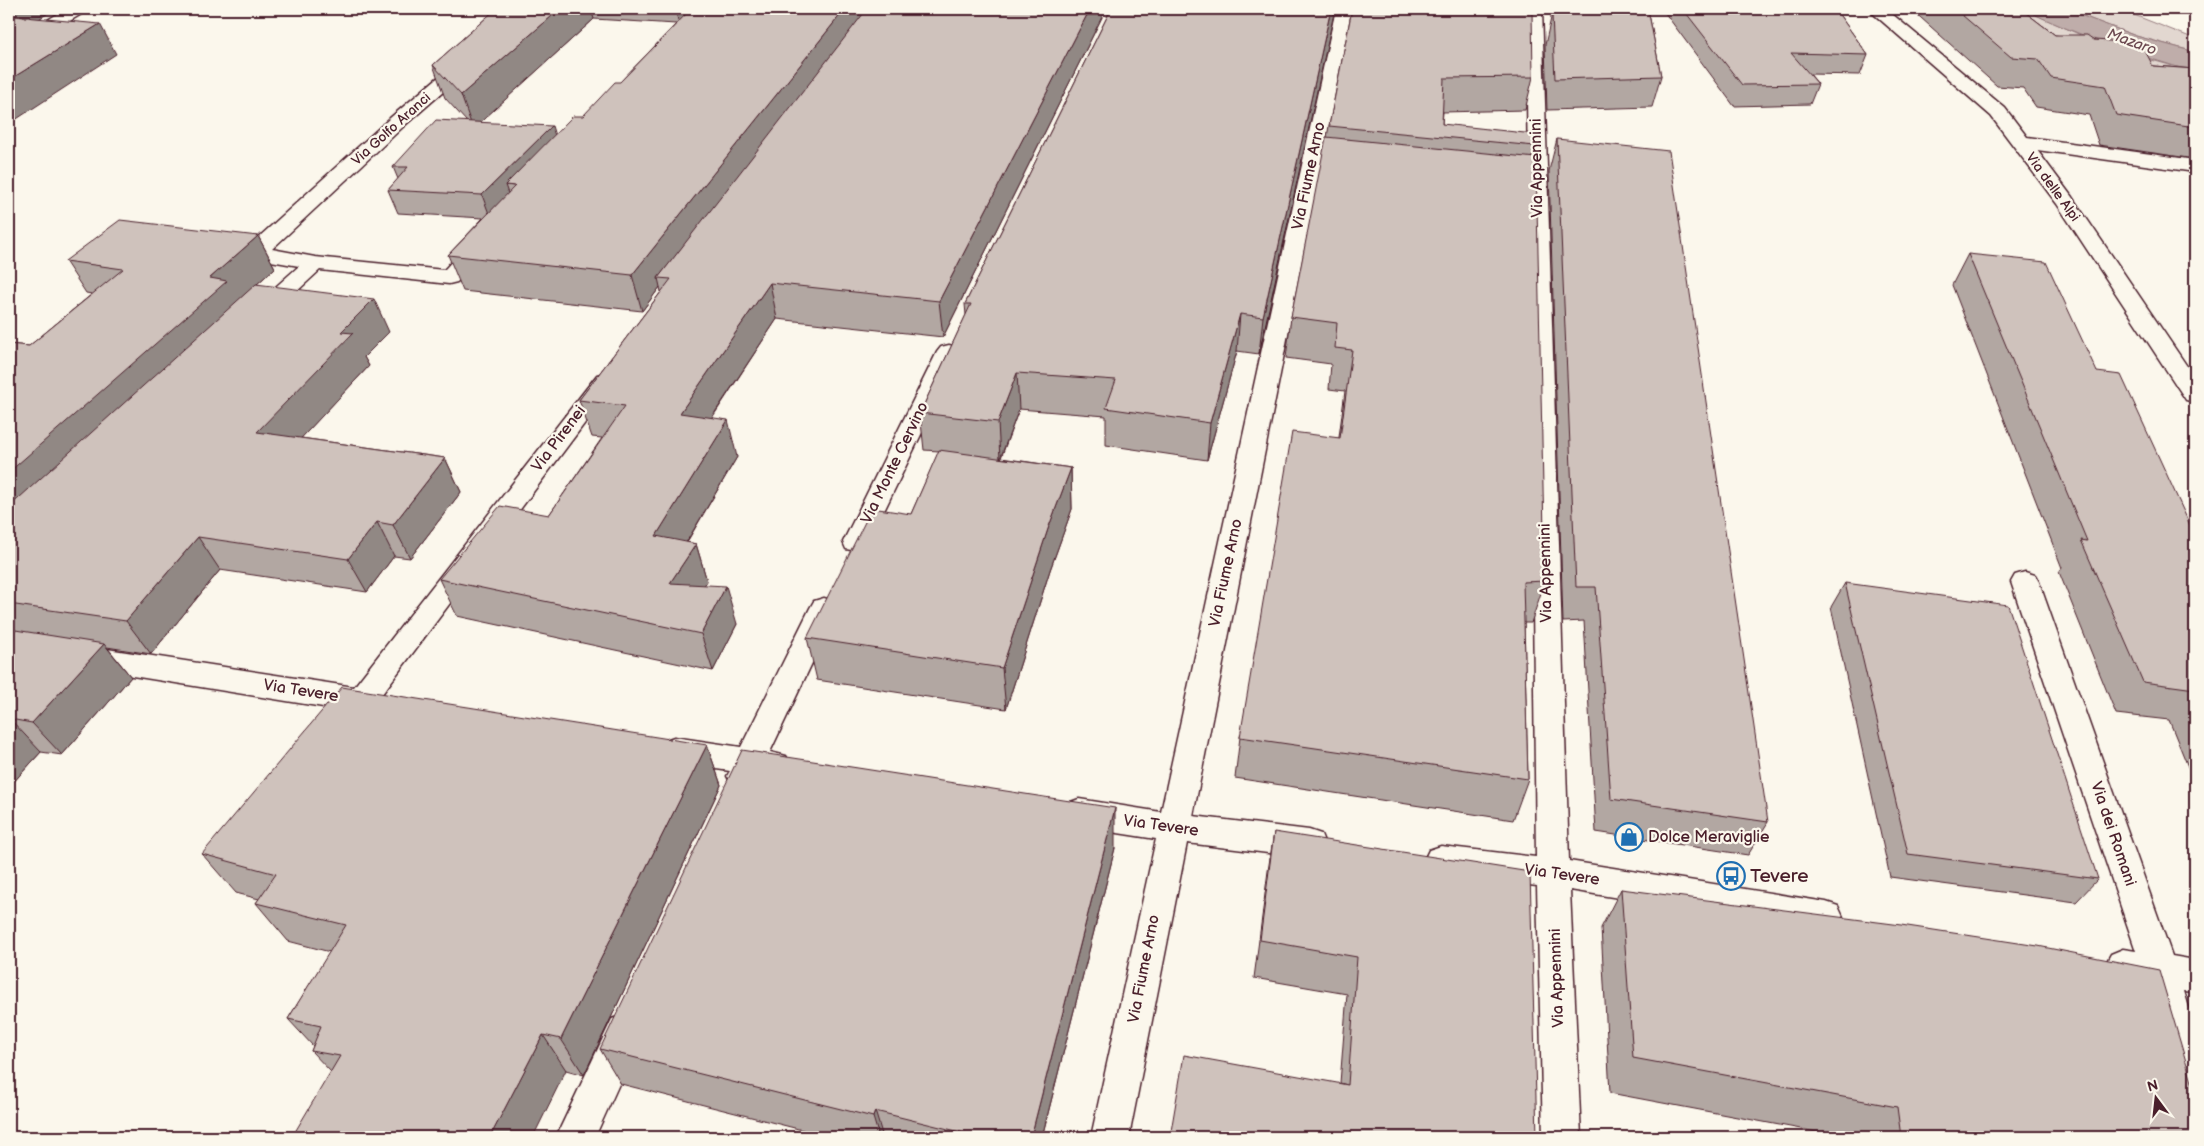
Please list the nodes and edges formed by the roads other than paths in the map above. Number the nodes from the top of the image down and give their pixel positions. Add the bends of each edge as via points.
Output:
1 (77, 9) edge
2 (1344, 9) edge
3 (1534, 9) edge
4 (1876, 9) edge
5 (484, 47) edge
6 (9, 50) edge
7 (2020, 142) junction
8 (2195, 166) edge
9 (490, 235) edge
10 (315, 263) junction
11 (242, 330) edge
12 (959, 331) edge
13 (618, 362) edge
14 (2195, 395) edge
15 (2025, 582) dead end
16 (9, 646) edge
17 (360, 700) junction
18 (399, 707) edge
19 (643, 745) edge
20 (750, 762) junction
21 (799, 769) edge
22 (733, 797) edge
23 (1055, 810) edge
24 (1173, 828) junction
25 (1339, 848) edge
26 (1416, 857) edge
27 (1553, 873) junction
28 (1856, 922) edge
29 (2092, 960) edge
30 (2160, 970) junction
31 (2195, 976) edge
32 (634, 1012) edge
33 (2195, 1087) edge
34 (576, 1137) edge
35 (1110, 1137) edge
36 (1562, 1137) edge

1 - 6 street
2 - 24 street, Via Fiume Arno via 1321,168
3 - 27 street, Via Appennini via 1528,189
4 - 7 street, Via delle Alpi via 1998,112
5 - 10 street, Via Golfo Aranci via 256,252
7 - 8 street
7 - 14 street, Via delle Alpi via 2065,201
9 - 10 street via 450,278
10 - 11 street
12 - 20 street, Via Monte Cervino
13 - 17 street, Via Pirenei
15 - 30 street, Via dei Romani
16 - 17 street, Via Tevere
17 - 18 street, Via Tevere
19 - 20 street
20 - 21 street
20 - 22 street, Via Monte Cervino
23 - 24 street, Via Tevere
24 - 25 street, Via Tevere
24 - 35 street, Via Fiume Arno
26 - 27 street, Via Tevere
27 - 28 street, Via Tevere
27 - 36 street, Via Appennini
29 - 30 street
30 - 31 street
30 - 33 street, Via dei Romani
32 - 34 street

